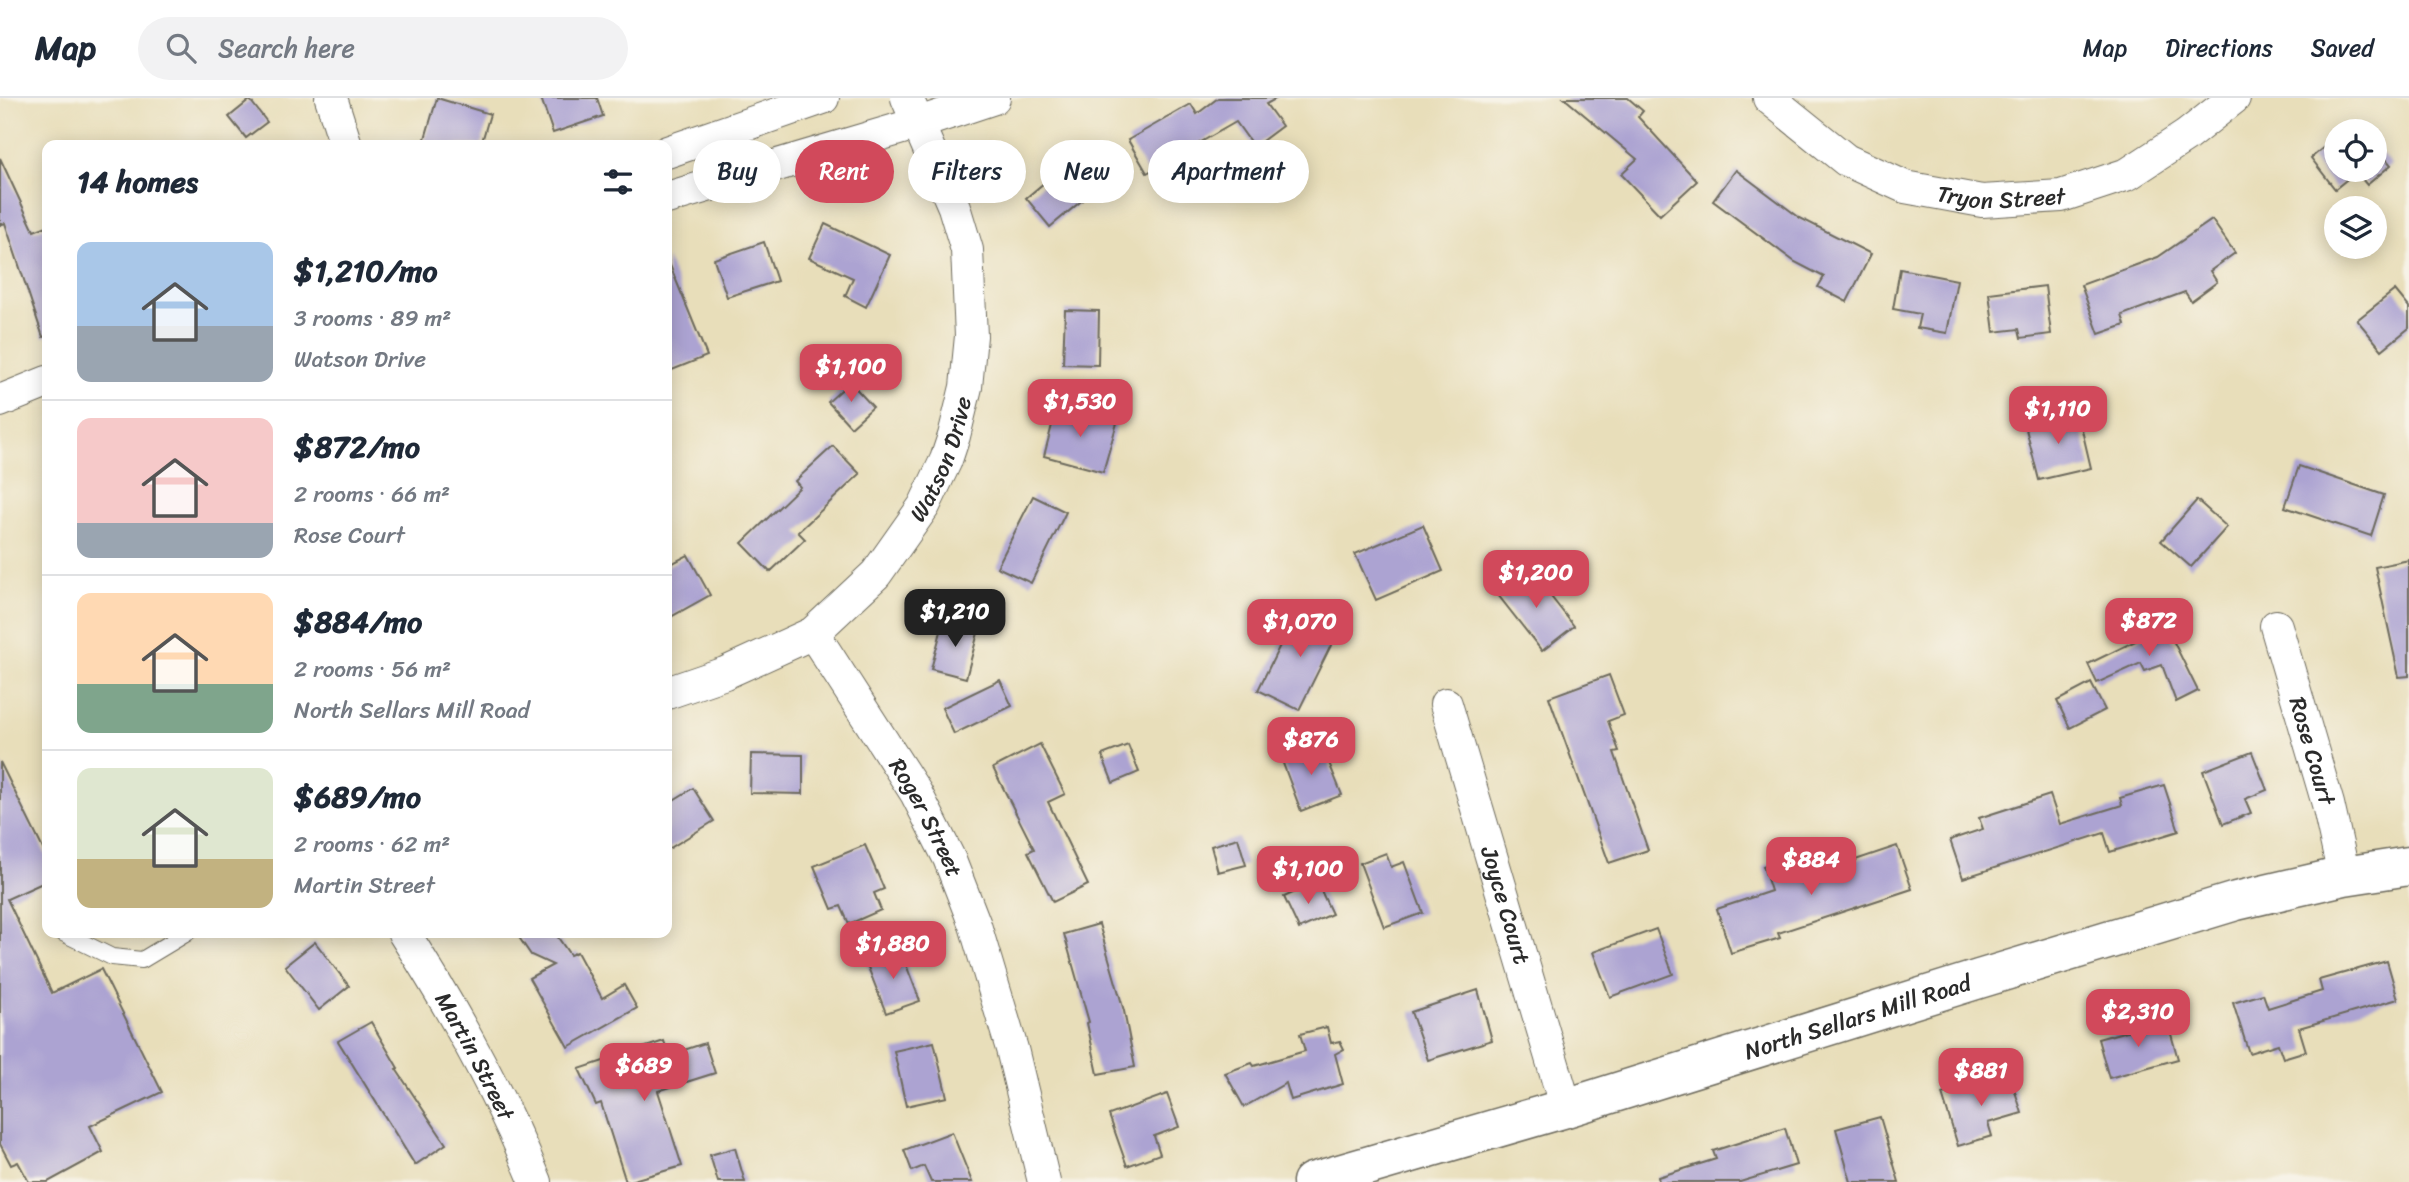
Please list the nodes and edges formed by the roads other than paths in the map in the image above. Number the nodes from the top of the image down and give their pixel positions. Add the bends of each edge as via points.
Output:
1 (331, 98) edge
2 (823, 98) edge
3 (994, 98) edge
4 (1769, 98) edge
5 (2234, 98) edge
6 (913, 111) edge
7 (344, 140) edge
8 (672, 150) edge
9 (672, 196) edge
10 (42, 384) edge
11 (0, 401) edge
12 (2276, 626) dead end
13 (813, 633) junction
14 (672, 691) edge
15 (1446, 704) dead end
16 (2409, 866) edge
17 (2344, 876) junction
18 (73, 938) edge
19 (179, 938) edge
20 (407, 938) edge
21 (1566, 1108) junction
22 (536, 1182) edge
23 (1044, 1182) edge
24 (1312, 1182) edge

1 - 7 street
2 - 8 street
3 - 6 street
4 - 5 street, Tryon Street via 1846,160 1905,187 1982,201 2061,196 2128,174
6 - 9 street
6 - 13 street, Watson Drive via 967,250 971,336 966,387 954,436 924,506 876,574
10 - 11 street
12 - 17 street, Rose Court
13 - 14 street, Watson Drive
13 - 23 street, Roger Street via 916,793 948,858 975,925 1012,1049
15 - 21 street, Joyce Court
16 - 17 street, North Sellars Mill Road
17 - 21 street, North Sellars Mill Road via 2236,901
18 - 19 lane via 112,957 142,960
20 - 22 street, Martin Street via 490,1079
21 - 24 street, North Sellars Mill Road

